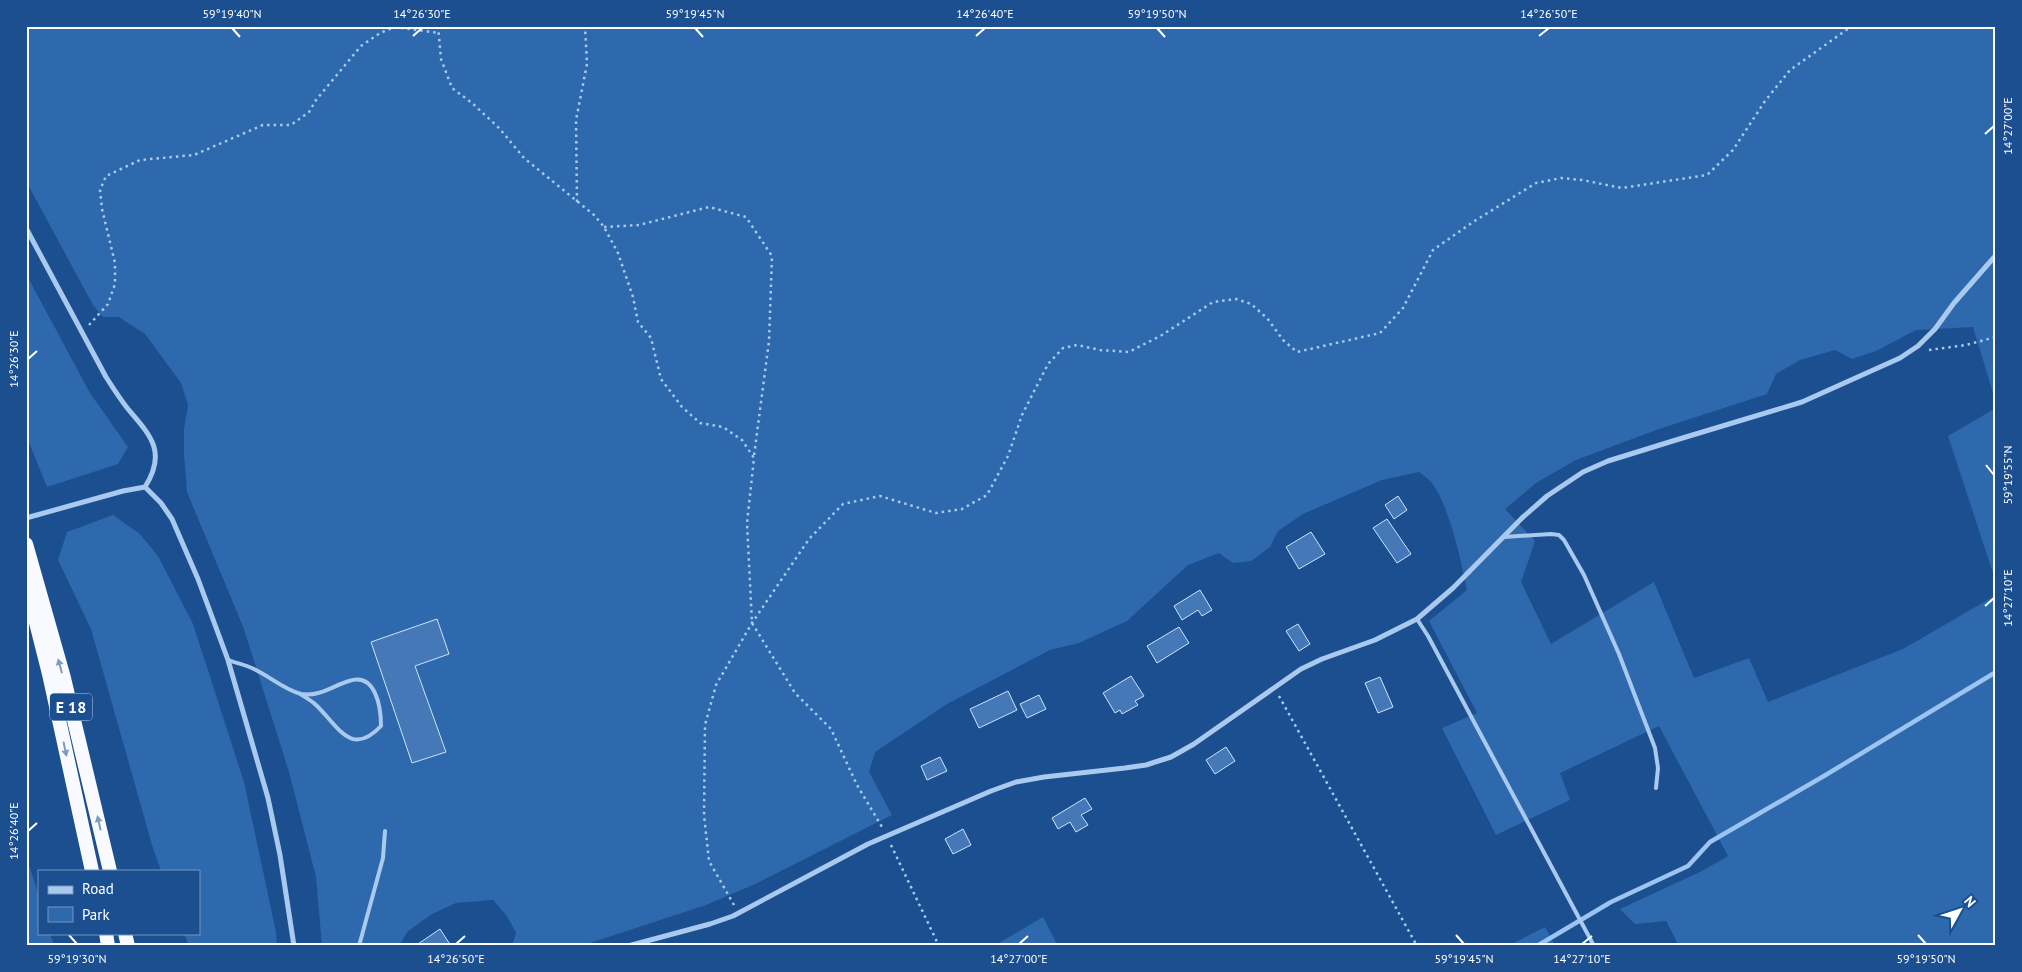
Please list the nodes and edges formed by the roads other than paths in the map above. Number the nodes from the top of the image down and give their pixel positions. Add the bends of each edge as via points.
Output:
1 (26, 228) edge
2 (1996, 255) edge
3 (145, 486) junction
4 (26, 518) edge
5 (1504, 537) junction
6 (26, 544) edge
7 (26, 583) edge
8 (1417, 619) junction
9 (228, 660) junction
10 (300, 694) junction
11 (1656, 788) dead end
12 (385, 831) dead end
13 (92, 870) edge
14 (110, 870) edge
15 (294, 946) edge
16 (359, 946) edge
17 (628, 946) edge
18 (1594, 946) edge

1 - 3 street via 117,395 154,444 155,468
2 - 5 street via 1935,329 1900,358 1802,402 1583,472 1547,496
3 - 4 street
3 - 9 street via 172,519
5 - 8 street
5 - 11 lane via 1551,534 1564,540 1584,575 1619,654 1655,748
14 -> 6 highway, E 18 via 64,678
7 -> 13 highway, E 18
8 - 17 street via 1375,640 1302,669 1171,757 1146,765 1016,782 886,835 738,913
8 - 18 lane
9 - 10 lane via 252,668
9 - 15 street via 268,798
10 - 10 lane via 319,693 350,680 362,680 378,697 381,726 371,736 354,740 342,734 315,704
12 - 16 lane via 383,858

